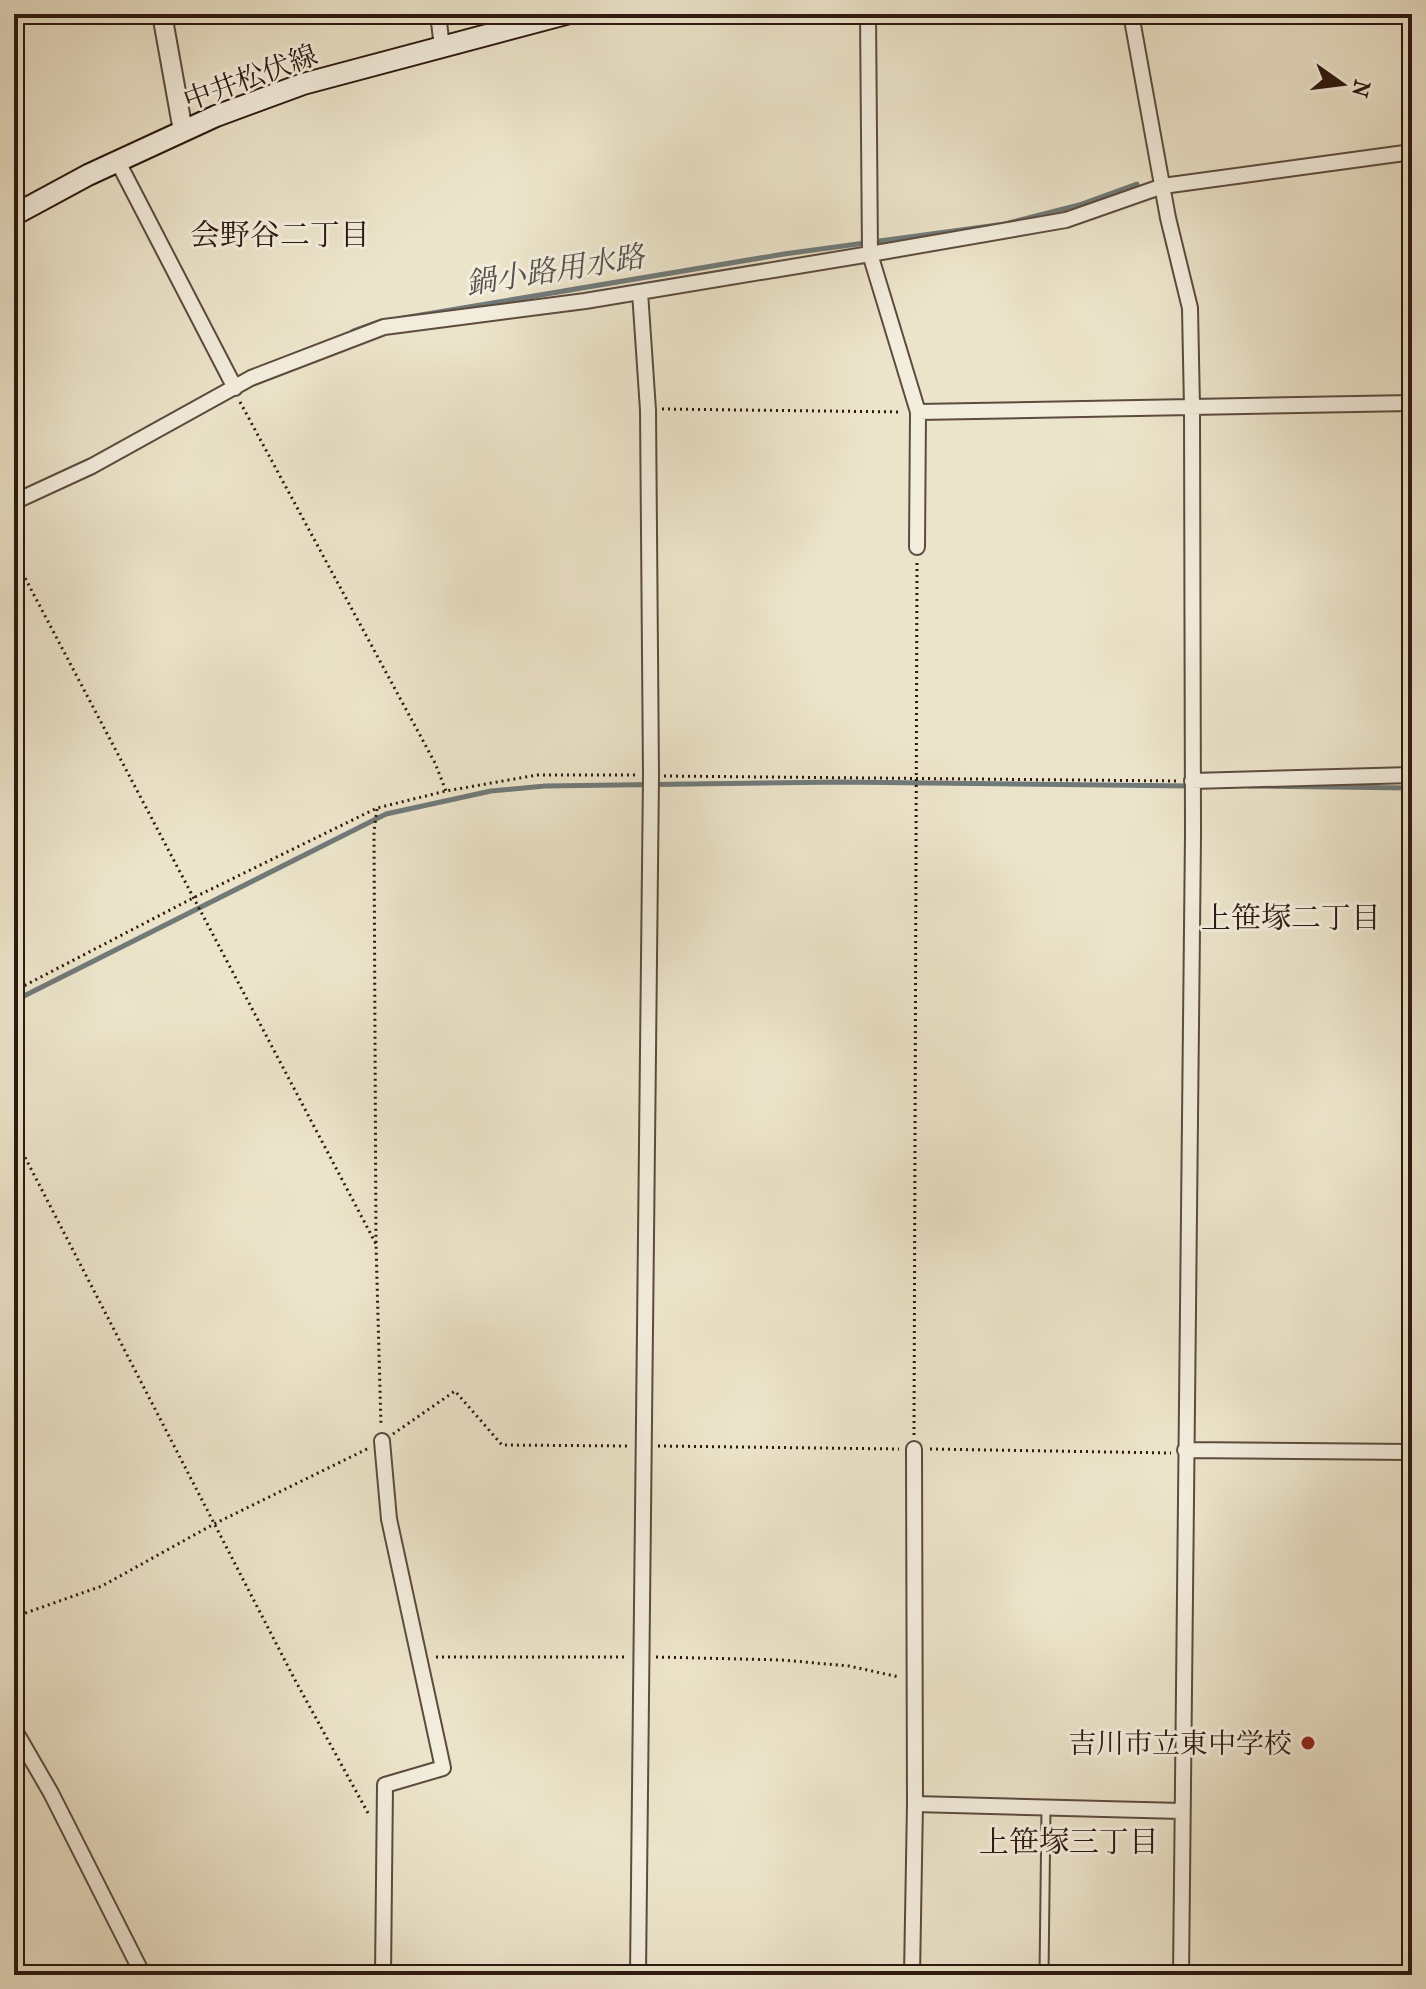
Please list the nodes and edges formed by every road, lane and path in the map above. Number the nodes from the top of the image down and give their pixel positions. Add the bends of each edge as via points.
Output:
1 (162, 14) edge
2 (438, 14) edge
3 (566, 14) edge
4 (868, 14) edge
5 (1131, 14) edge
6 (442, 47) junction
7 (183, 131) junction
8 (1412, 152) edge
9 (118, 162) junction
10 (1163, 186) junction
11 (14, 215) edge
12 (870, 254) junction
13 (640, 292) junction
14 (235, 388) junction
15 (1412, 403) edge
16 (1192, 408) junction
17 (648, 410) junction
18 (918, 412) junction
19 (14, 502) edge
20 (917, 547) joint
21 (14, 557) edge
22 (651, 775) junction
23 (1412, 775) edge
24 (918, 778) junction
25 (1192, 781) junction
26 (446, 791) junction
27 (377, 808) junction
28 (195, 897) junction
29 (14, 991) edge
30 (14, 1136) edge
31 (376, 1244) junction
32 (382, 1441) junction
33 (645, 1446) junction
34 (914, 1449) junction
35 (1185, 1452) junction
36 (1412, 1452) edge
37 (214, 1524) junction
38 (14, 1613) edge
39 (20, 1615) junction
40 (14, 1626) edge
41 (420, 1657) junction
42 (642, 1657) junction
43 (914, 1680) junction
44 (14, 1729) edge
45 (915, 1804) junction
46 (1046, 1808) junction
47 (1182, 1811) junction
48 (368, 1813) dead end
49 (143, 1975) edge
50 (383, 1975) edge
51 (638, 1975) edge
52 (912, 1975) edge
53 (1044, 1975) edge
54 (1181, 1975) edge

1 - 7 street
2 - 6 street
3 - 6 main road, 中井松伏線
4 - 12 street
5 - 10 street
6 - 7 main road, 中井松伏線 via 303,84
7 - 9 main road, 中井松伏線
8 - 10 street
9 - 11 main road, 中井松伏線
9 - 14 street
10 - 12 street via 1066,220
10 - 16 street via 1190,308
12 - 13 street
12 - 18 street
13 - 14 street via 384,327
13 - 17 street
14 - 19 street
14 - 26 path
15 - 16 street
16 - 18 street
16 - 25 street
17 - 18 path
17 - 22 street
18 - 20 street
20 - 24 path
21 - 28 path
22 - 24 path
22 - 26 path via 537,775
22 - 33 street
23 - 25 street
24 - 25 path
24 - 34 path
25 - 35 street
26 - 27 path
27 - 28 path
27 - 31 path
28 - 29 path
28 - 31 path
30 - 37 path
31 - 32 path
32 - 33 path via 455,1391 502,1445
32 - 37 path
32 - 41 street via 386,1504
33 - 34 path
33 - 42 street
34 - 35 path
34 - 43 street
35 - 36 street
35 - 47 street
37 - 39 path via 102,1586
37 - 48 path
38 - 39 path
39 - 40 path
41 - 42 path
41 - 50 street via 443,1768 385,1785
42 - 43 path via 782,1660 849,1666
42 - 51 street
43 - 45 street
44 - 49 street
45 - 46 street
45 - 52 street
46 - 47 street
46 - 53 lane
47 - 54 street

